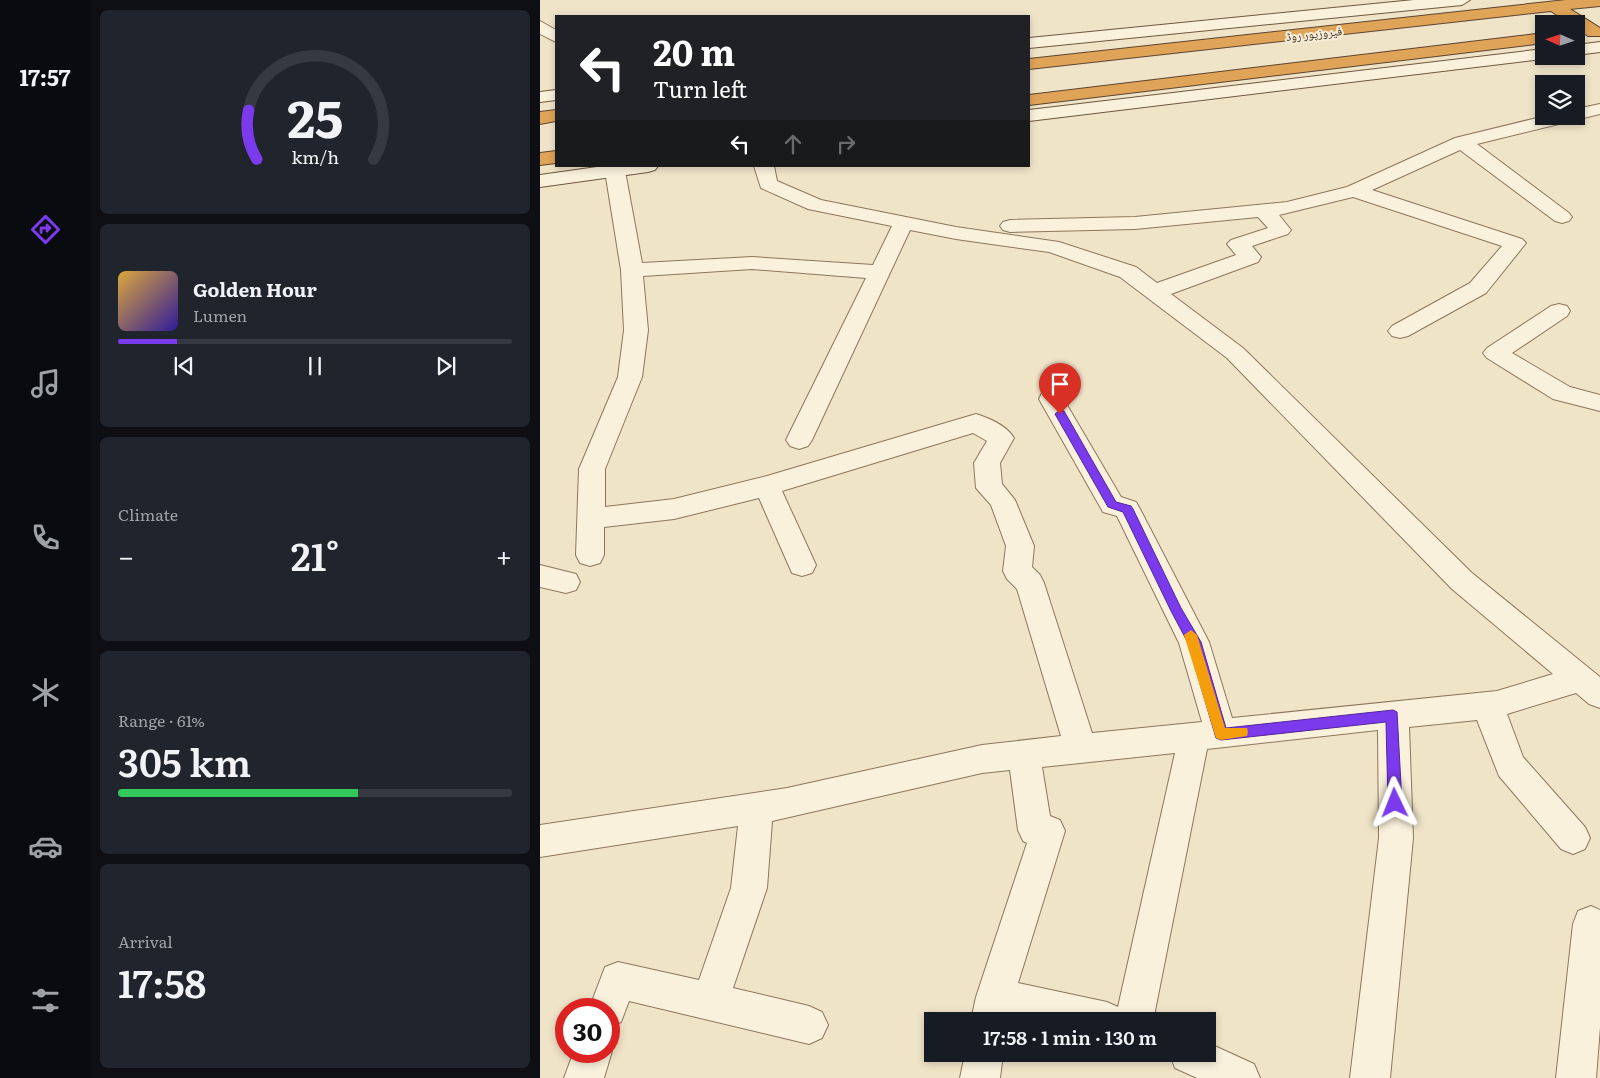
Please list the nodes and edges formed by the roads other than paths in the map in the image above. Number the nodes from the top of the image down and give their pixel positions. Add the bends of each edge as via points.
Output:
1 (1462, 0) edge
2 (1600, 1) edge
3 (1554, 6) junction
4 (540, 26) edge
5 (1585, 35) edge
6 (555, 36) edge
7 (1598, 37) edge
8 (1535, 39) edge
9 (1030, 43) edge
10 (1585, 45) edge
11 (1535, 55) edge
12 (1030, 64) edge
13 (555, 95) edge
14 (540, 97) edge
15 (1030, 100) edge
16 (1600, 109) edge
17 (1585, 113) edge
18 (555, 116) edge
19 (1030, 116) edge
20 (540, 118) edge
21 (1535, 124) edge
22 (1462, 142) junction
23 (555, 157) edge
24 (540, 159) edge
25 (641, 167) edge
26 (764, 167) edge
27 (615, 171) junction
28 (540, 181) edge
29 (1354, 191) junction
30 (1262, 210) junction
31 (1562, 217) dead end
32 (904, 222) junction
33 (934, 228) junction
34 (632, 270) junction
35 (880, 272) junction
36 (1154, 292) junction
37 (1560, 311) dead end
38 (1400, 331) dead end
39 (1051, 399) dead end
40 (1600, 403) edge
41 (799, 440) dead end
42 (767, 486) junction
43 (590, 519) junction
44 (590, 555) dead end
45 (802, 565) dead end
46 (1590, 687) edge
47 (1488, 706) junction
48 (1393, 716) junction
49 (1208, 736) junction
50 (1081, 749) junction
51 (1024, 755) junction
52 (756, 808) junction
53 (1573, 838) dead end
54 (540, 841) edge
55 (1592, 924) dead end
56 (612, 998) edge
57 (710, 1002) junction
58 (992, 1009) edge
59 (1021, 1012) edge
60 (1136, 1012) edge
61 (809, 1025) dead end
62 (983, 1062) edge
63 (1206, 1062) edge
64 (589, 1063) edge
65 (584, 1078) edge
66 (980, 1078) edge
67 (1240, 1078) edge
68 (1370, 1078) edge
69 (1576, 1078) edge

1 - 9 street
2 - 3 highway, فیروزپور روڈ
3 - 7 highway
3 - 12 highway, فیروزپور روڈ
4 - 6 street
5 - 7 highway
7 - 10 street
8 - 15 highway
11 - 19 street
13 - 14 street
16 - 17 street
18 - 20 highway
21 - 22 street
22 - 29 street
22 - 31 street
23 - 24 highway
25 - 27 street
26 - 32 street via 768,184 815,205
27 - 28 street
27 - 34 street
29 - 30 street via 1287,208
29 - 38 street via 1514,243 1478,288
30 - 33 street via 1135,223
30 - 36 street via 1281,230 1238,244 1250,257
32 - 33 street
32 - 35 street
33 - 36 street via 1052,246 1128,272
34 - 35 street via 752,263
34 - 43 street via 636,330 630,377 592,469
35 - 41 street
36 - 46 street via 1235,353 1462,581
37 - 40 street via 1495,353 1562,393
39 - 49 street via 1112,504 1127,509 1194,642
42 - 43 street via 674,508
42 - 45 street
42 - 50 street via 976,423 1001,438 987,463 990,488 1002,500 1020,546 1017,571 1030,583
43 - 44 street
46 - 47 street
47 - 48 street
47 - 53 street via 1510,766
48 - 49 street
48 - 68 street via 1396,838
49 - 50 street
49 - 60 street
50 - 51 street
51 - 52 street via 982,759
51 - 58 street via 1035,830 1048,831
52 - 54 street
52 - 57 street via 749,888
55 - 69 street
56 - 57 street via 618,980
57 - 61 street
58 - 59 street
62 - 66 street
63 - 67 street
64 - 65 street

